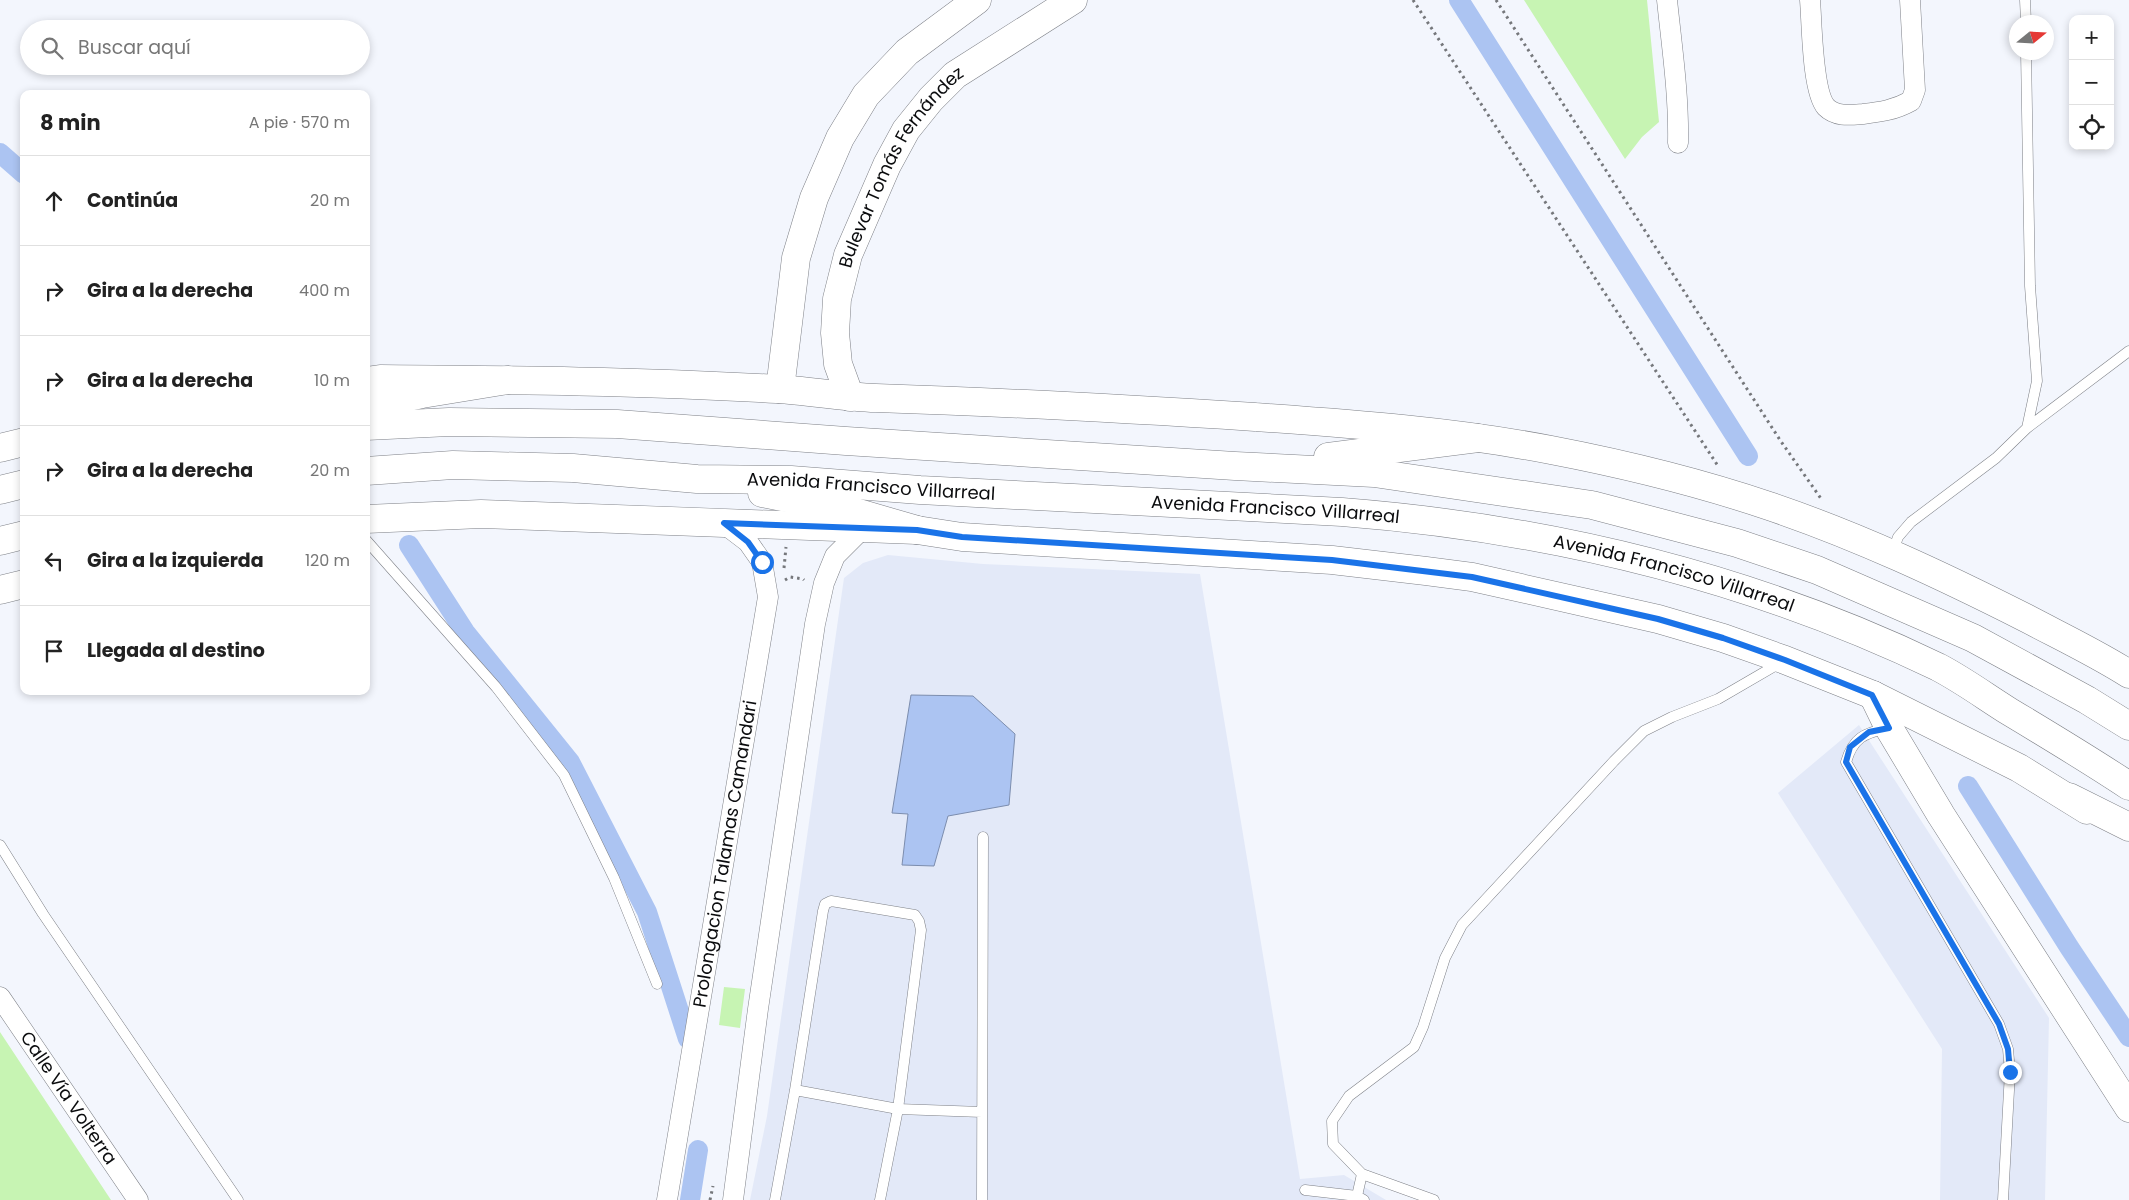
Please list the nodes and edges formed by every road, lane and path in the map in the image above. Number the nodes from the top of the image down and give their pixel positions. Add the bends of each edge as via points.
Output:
1 (977, 0) edge
2 (1073, 0) edge
3 (1413, 0) edge
4 (1496, 0) edge
5 (1666, 0) edge
6 (1810, 0) edge
7 (1910, 0) edge
8 (2025, 0) edge
9 (2026, 15) edge
10 (2026, 60) edge
11 (1678, 143) dead end
12 (2129, 351) edge
13 (508, 380) junction
14 (370, 381) edge
15 (780, 389) junction
16 (850, 397) junction
17 (370, 405) edge
18 (370, 426) edge
19 (2027, 428) junction
20 (1478, 438) junction
21 (20, 443) edge
22 (0, 448) edge
23 (1235, 466) junction
24 (370, 471) edge
25 (697, 479) junction
26 (20, 485) edge
27 (0, 490) edge
28 (1736, 496) junction
29 (370, 520) edge
30 (724, 523) junction
31 (862, 529) junction
32 (917, 530) junction
33 (1831, 530) junction
34 (20, 536) edge
35 (0, 541) edge
36 (370, 545) edge
37 (1892, 554) junction
38 (20, 585) edge
39 (0, 590) edge
40 (1785, 660) junction
41 (2129, 674) edge
42 (1872, 695) junction
43 (2129, 726) edge
44 (1889, 728) junction
45 (2129, 786) edge
46 (2069, 797) junction
47 (2129, 827) edge
48 (983, 836) dead end
49 (2129, 839) edge
50 (0, 845) edge
51 (657, 984) dead end
52 (0, 996) edge
53 (795, 1090) junction
54 (2129, 1108) edge
55 (898, 1109) junction
56 (982, 1112) junction
57 (1362, 1174) junction
58 (1306, 1190) dead end
59 (1360, 1198) edge
60 (138, 1200) edge
61 (238, 1200) edge
62 (667, 1200) edge
63 (733, 1200) edge
64 (775, 1200) edge
65 (880, 1200) edge
66 (982, 1200) edge
67 (1434, 1200) edge
68 (2003, 1200) edge

1 - 15 main road via 907,52 866,95 840,138 814,198 796,258
2 - 16 main road, Bulevar Tomás Fernández via 955,75 906,130 887,165 848,255 837,299 835,333 838,364
3 - 28 path
4 - 33 path via 1826,506
5 - 11 street via 1676,80
6 - 7 street via 1820,96 1827,107 1846,116 1891,110 1911,101 1915,90
8 - 9 lane
10 - 19 lane via 2030,286 2037,381
12 - 19 lane
13 - 14 main road
13 - 15 main road
13 - 17 main road
15 - 16 main road
16 - 20 main road via 958,400 1345,423
18 - 23 main road via 449,422 617,424
19 - 37 lane via 1996,458 1911,522 1898,537
20 - 23 main road
20 - 28 main road via 1551,450 1703,485
21 - 22 main road
23 - 43 main road via 1374,473 1529,494 1592,505 1737,543 1817,570 1973,638
24 - 25 main road, Avenida Francisco Villarreal via 453,465 510,466
25 - 32 main road via 848,510
25 - 45 main road, Avenida Francisco Villarreal via 791,480 920,490 1351,512 1410,517 1606,550 1786,603 1874,638 1940,668
26 - 27 main road
28 - 33 main road
29 - 30 main road via 481,514
30 - 31 main road
30 - 62 street, Prolongacion Talamas Camandari via 748,542 762,562 768,597
31 - 32 main road
31 - 63 street via 835,556 824,583 815,624
32 - 40 main road via 962,537 1332,560 1463,576 1658,619
33 - 37 main road
34 - 35 main road
36 - 51 lane via 496,687 564,775 614,878
37 - 41 main road via 1985,597
38 - 39 main road
40 - 42 main road
40 - 57 lane via 1718,699 1644,732 1462,925 1445,958 1414,1046 1349,1096 1332,1121 1333,1144
42 - 44 main road
42 - 46 main road via 2019,768
44 - 54 main road
44 - 68 lane via 1869,732 1850,747 1846,762 1999,1024 2005,1040 2010,1072
46 - 47 main road
46 - 49 main road
48 - 56 lane
50 - 61 lane
52 - 60 street, Calle Vía Volterra
53 - 55 lane
53 - 55 lane via 825,904 831,901 856,904 914,915 919,920 921,930
53 - 64 lane
55 - 56 lane
55 - 65 lane
56 - 66 lane
57 - 59 lane
57 - 67 lane
58 - 59 lane

